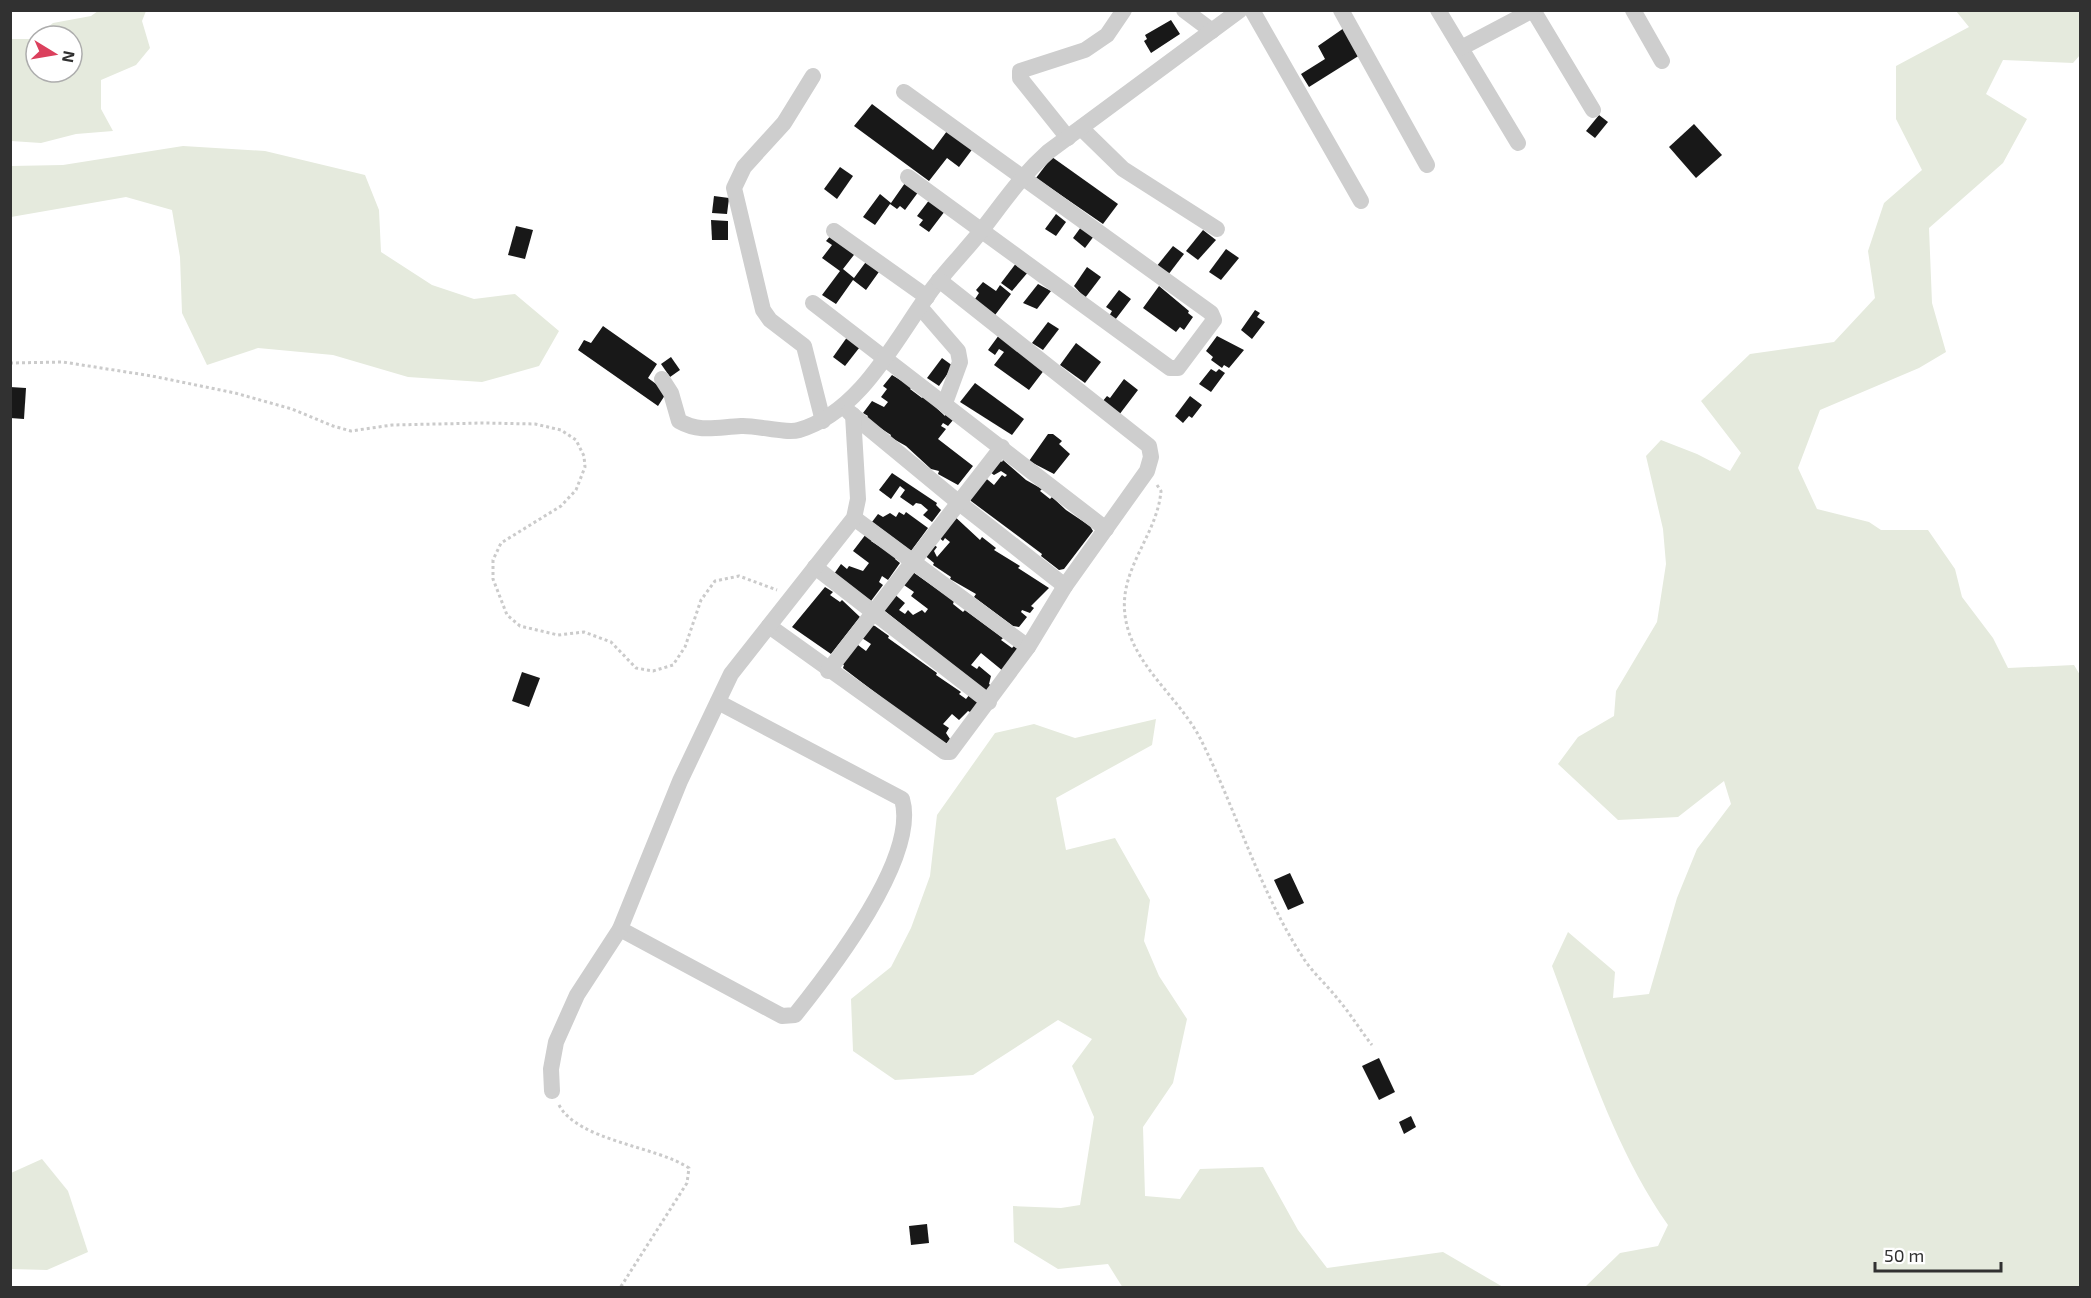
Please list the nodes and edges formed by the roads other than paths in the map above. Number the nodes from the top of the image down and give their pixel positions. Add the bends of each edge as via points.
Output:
1 (1124, 10) edge
2 (1184, 10) edge
3 (1240, 10) edge
4 (1252, 10) edge
5 (1341, 10) edge
6 (1438, 10) edge
7 (1533, 10) edge
8 (1633, 10) edge
9 (1212, 31) junction
10 (1461, 48) junction
11 (1662, 61) dead end
12 (813, 76) dead end
13 (904, 92) dead end
14 (1593, 110) dead end
15 (1075, 133) junction
16 (1518, 142) dead end
17 (1427, 165) dead end
18 (1022, 175) junction
19 (908, 177) dead end
20 (1361, 201) dead end
21 (1217, 229) dead end
22 (834, 231) dead end
23 (981, 231) junction
24 (939, 280) junction
25 (923, 302) junction
26 (813, 303) dead end
27 (888, 358) junction
28 (662, 379) dead end
29 (945, 403) junction
30 (847, 410) junction
31 (823, 421) junction
32 (1002, 447) junction
33 (958, 502) junction
34 (854, 518) junction
35 (1106, 529) junction
36 (911, 561) junction
37 (816, 567) junction
38 (1065, 586) junction
39 (873, 612) junction
40 (769, 626) junction
41 (1028, 647) junction
42 (828, 670) junction
43 (718, 702) junction
44 (989, 702) junction
45 (620, 929) junction
46 (552, 1091) road end

1 - 15 street via 1107,35 1085,50 1020,71 1020,78
2 - 9 street
3 - 9 street
4 - 20 street
5 - 17 street
6 - 10 street
7 - 10 street
7 - 14 street
8 - 11 street
9 - 15 street
10 - 16 street
12 - 31 street via 784,123 744,167 734,188 763,310 804,346
13 - 18 street
15 - 18 street
15 - 21 street
18 - 23 street
18 - 23 street via 1211,313 1214,320 1178,368 1170,368
19 - 23 street
22 - 25 street
23 - 24 street
24 - 25 street
24 - 35 street via 1149,446 1147,471
25 - 27 street
25 - 29 street via 958,351 960,362
26 - 27 street
27 - 29 street
27 - 30 street
28 - 31 street via 671,393 679,422 691,428 741,426 796,431
29 - 32 street
30 - 31 street
30 - 33 street
30 - 34 street via 858,499
32 - 33 street
32 - 35 street
33 - 36 street
33 - 38 street
34 - 36 street
34 - 37 street
35 - 38 street
36 - 39 street
36 - 41 street
37 - 39 street
37 - 40 street
38 - 41 street
39 - 42 street
39 - 44 street
40 - 42 street
40 - 43 street via 731,674
41 - 44 street
42 - 44 street via 945,752 951,752
43 - 45 street via 680,781
43 - 45 street via 902,799 905,809 901,847 842,956 790,1018
45 - 46 street via 577,995 556,1042

